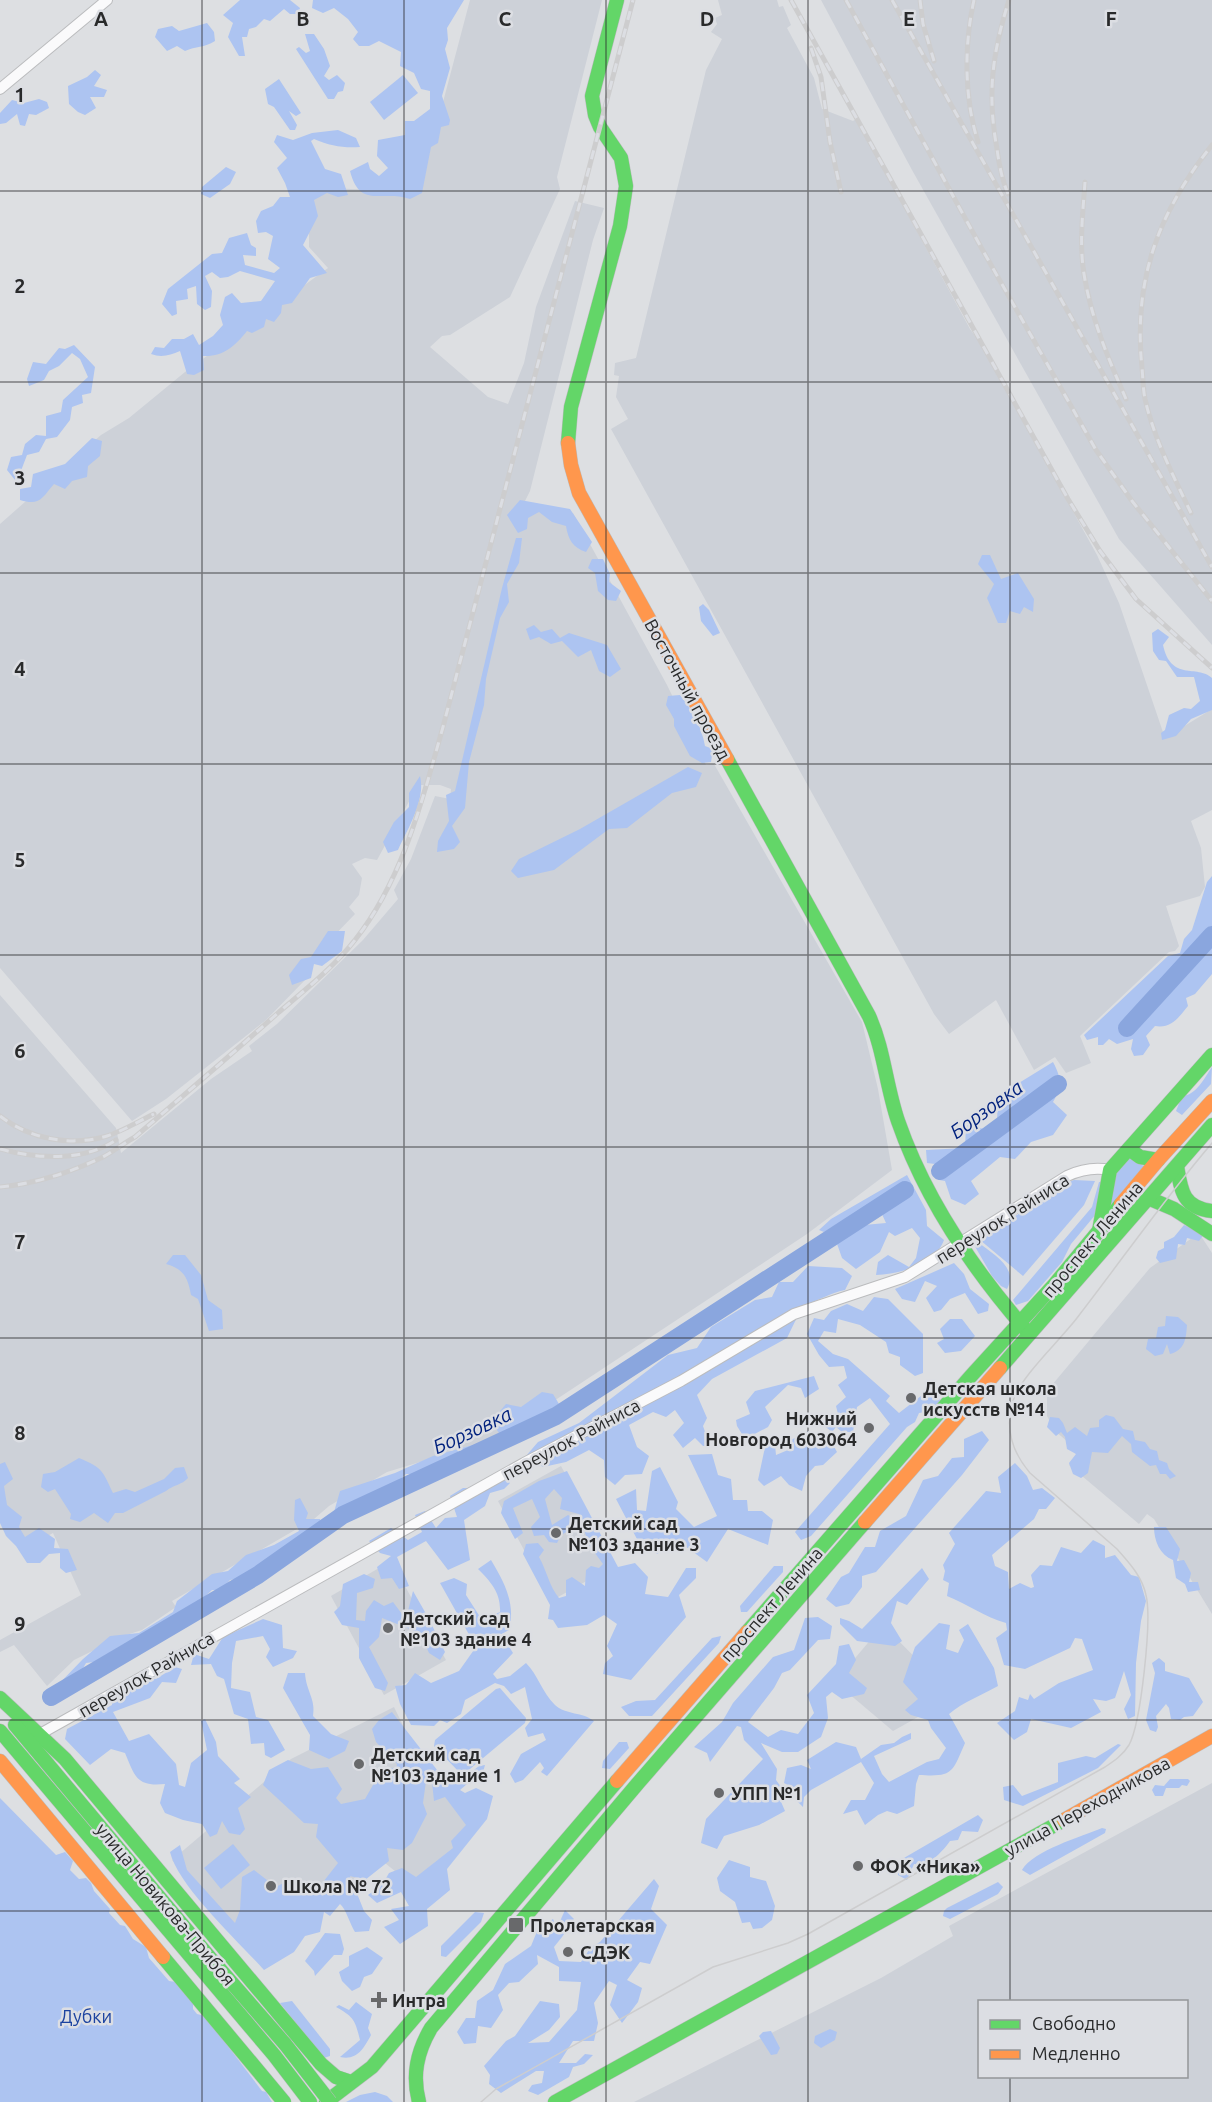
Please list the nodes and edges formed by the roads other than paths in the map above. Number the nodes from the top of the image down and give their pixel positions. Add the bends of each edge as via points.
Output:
1 (107, 0) edge
2 (617, 0) edge
3 (0, 89) edge
4 (1212, 1055) edge
5 (1212, 1101) edge
6 (1212, 1125) edge
7 (1129, 1149) junction
8 (1158, 1160) junction
9 (1177, 1166) junction
10 (1110, 1170) junction
11 (1148, 1198) junction
12 (1212, 1211) edge
13 (1099, 1232) junction
14 (1212, 1234) edge
15 (960, 1244) junction
16 (1020, 1323) junction
17 (1030, 1335) junction
18 (0, 1698) edge
19 (0, 1707) edge
20 (0, 1731) edge
21 (40, 1734) junction
22 (1212, 1736) edge
23 (0, 1761) edge
24 (351, 2082) junction
25 (284, 2102) edge
26 (310, 2102) edge
27 (328, 2102) edge
28 (419, 2102) edge
29 (555, 2102) edge

1 - 3 street
2 - 15 main road, Восточный проезд via 592,96 600,127 621,158 626,186 620,226 571,407 568,442 572,471 579,493 861,999 876,1031 910,1157
4 - 7 main road
5 - 8 main road, проспект Ленина
6 - 9 main road, проспект Ленина
7 - 8 main road via 1140,1157
7 - 10 main road
8 - 13 main road, проспект Ленина
9 - 11 main road, проспект Ленина
9 - 12 main road via 1187,1202 1203,1211
10 - 13 main road
10 - 15 street, переулок Райниса via 1075,1172
11 - 14 main road via 1174,1209
11 - 17 main road, проспект Ленина
13 - 16 main road, проспект Ленина
15 - 16 main road, Восточный проезд
15 - 21 street, переулок Райниса via 905,1277 794,1314 681,1381 524,1463
16 - 17 main road, Восточный проезд
16 - 24 main road, проспект Ленина via 540,1869 372,2067
17 - 28 main road, проспект Ленина via 639,1782 431,2028 415,2065
18 - 21 main road
19 - 27 main road, улица Новикова-Прибоя, bridge via 285,2044
20 - 26 main road, улица Новикова-Прибоя
21 - 24 main road via 321,2064 336,2077
22 - 29 main road, улица Переходникова
23 - 25 main road
24 - 27 main road, проспект Ленина

